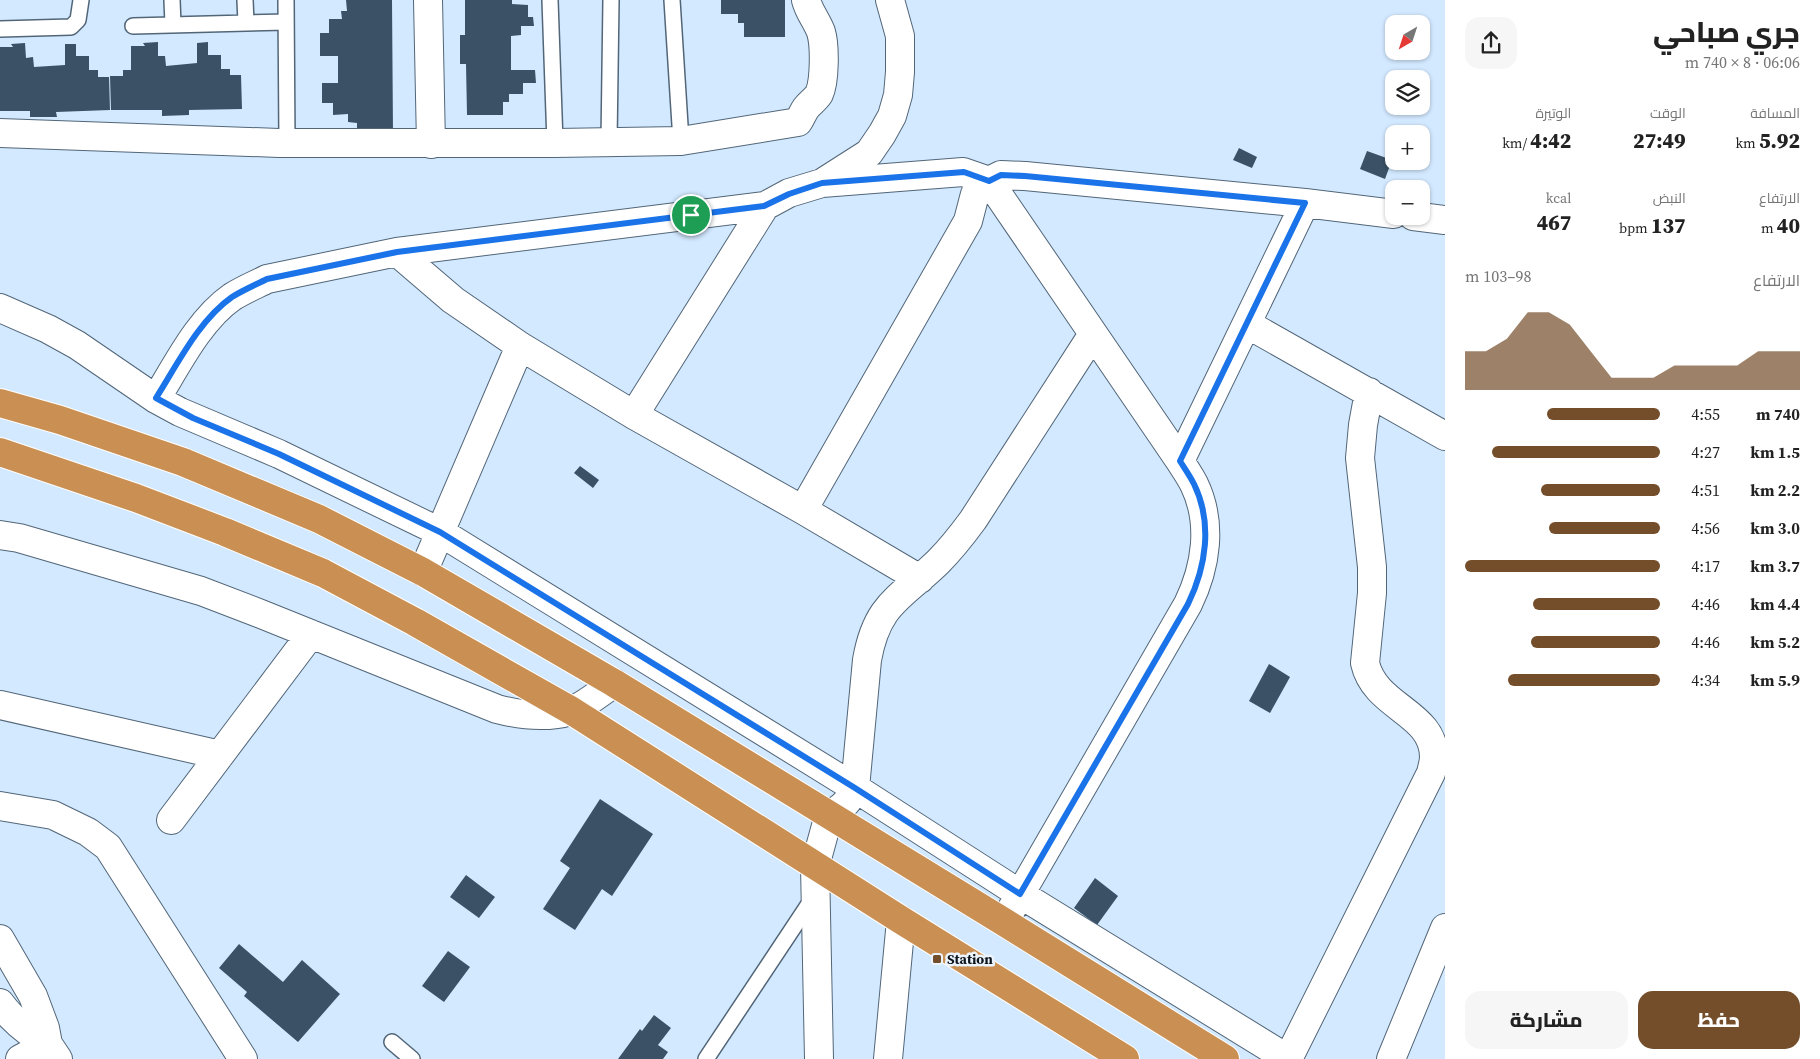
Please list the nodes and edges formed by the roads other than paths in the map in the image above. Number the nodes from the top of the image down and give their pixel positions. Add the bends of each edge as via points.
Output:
1 (81, 0) edge
2 (172, 0) edge
3 (245, 0) edge
4 (286, 0) edge
5 (428, 0) edge
6 (550, 0) edge
7 (611, 0) edge
8 (672, 0) edge
9 (806, 0) edge
10 (890, 0) edge
11 (286, 22) junction
12 (246, 23) junction
13 (173, 25) junction
14 (133, 26) dead end
15 (0, 29) edge
16 (0, 133) edge
17 (681, 141) junction
18 (609, 142) junction
19 (287, 143) junction
20 (555, 143) junction
21 (432, 144) junction
22 (989, 181) junction
23 (822, 183) junction
24 (1305, 203) junction
25 (764, 206) junction
26 (1385, 213) edge
27 (1430, 218) edge
28 (1445, 220) edge
29 (397, 252) junction
30 (0, 308) edge
31 (1247, 324) junction
32 (1093, 334) junction
33 (520, 346) junction
34 (1369, 392) junction
35 (156, 398) junction
36 (0, 403) edge
37 (634, 415) junction
38 (1445, 436) edge
39 (0, 452) edge
40 (1180, 461) junction
41 (803, 510) junction
42 (440, 532) junction
43 (0, 535) edge
44 (423, 572) junction
45 (920, 579) junction
46 (310, 634) junction
47 (614, 683) junction
48 (0, 705) edge
49 (572, 711) junction
50 (220, 755) junction
51 (855, 788) junction
52 (0, 806) edge
53 (829, 815) junction
54 (171, 820) dead end
55 (815, 866) junction
56 (816, 893) junction
57 (1020, 894) junction
58 (901, 920) junction
59 (1004, 922) junction
60 (1445, 928) edge
61 (0, 939) edge
62 (0, 1003) edge
63 (392, 1042) dead end
64 (53, 1051) edge
65 (20, 1059) edge
66 (243, 1059) edge
67 (412, 1059) edge
68 (706, 1059) edge
69 (819, 1059) edge
70 (888, 1059) edge
71 (1125, 1059) edge
72 (1224, 1059) edge
73 (1391, 1059) edge

1 - 15 lane via 78,20 71,27
2 - 13 lane
3 - 12 lane
4 - 11 lane
5 - 21 street
6 - 20 lane
7 - 18 lane
8 - 17 lane
9 - 17 street via 822,37 822,83 814,102 798,122
10 - 23 street via 901,53 898,95 892,116 868,153
11 - 12 lane
11 - 19 lane
12 - 13 lane
13 - 14 lane
16 - 19 street
17 - 18 street
18 - 20 street
19 - 21 street
20 - 21 street
22 - 23 street via 964,172
22 - 24 street via 1001,175 1025,176
22 - 32 street
22 - 41 street via 975,194 968,221
23 - 25 street
24 - 26 street
24 - 31 street
25 - 29 street
25 - 37 street
27 - 28 street
29 - 33 street via 453,300
29 - 35 street via 267,279 248,288 221,307 202,327
30 - 35 street via 76,345
31 - 34 street
31 - 40 street
32 - 40 street
32 - 45 street via 973,520
33 - 37 street
33 - 42 street
34 - 38 street
34 - 57 street via 1360,458 1372,567 1365,663 1367,673 1379,690 1424,727 1434,757 1431,773 1288,1059
35 - 42 street
36 - 44 highway via 183,462 319,519
37 - 41 street
39 - 49 highway via 136,498 323,573
40 - 57 street via 1194,485 1204,520 1206,542 1198,584
41 - 45 street
42 - 44 street
42 - 51 street
43 - 46 street via 201,591
44 - 47 highway
45 - 51 street via 892,602 875,628 870,644
46 - 49 street via 497,709 542,715
46 - 50 street
47 - 49 street
47 - 53 highway
48 - 50 street
49 - 55 highway
50 - 54 street
51 - 53 street via 848,802
51 - 57 street
52 - 66 street via 54,815 88,832 108,847
53 - 55 street
53 - 59 highway
55 - 56 street
55 - 58 highway
56 - 68 lane
56 - 69 street
57 - 59 street
58 - 70 street
58 - 71 highway
59 - 72 highway
60 - 73 street
61 - 64 street via 33,996
62 - 64 street via 20,1026
63 - 67 lane
64 - 65 street

